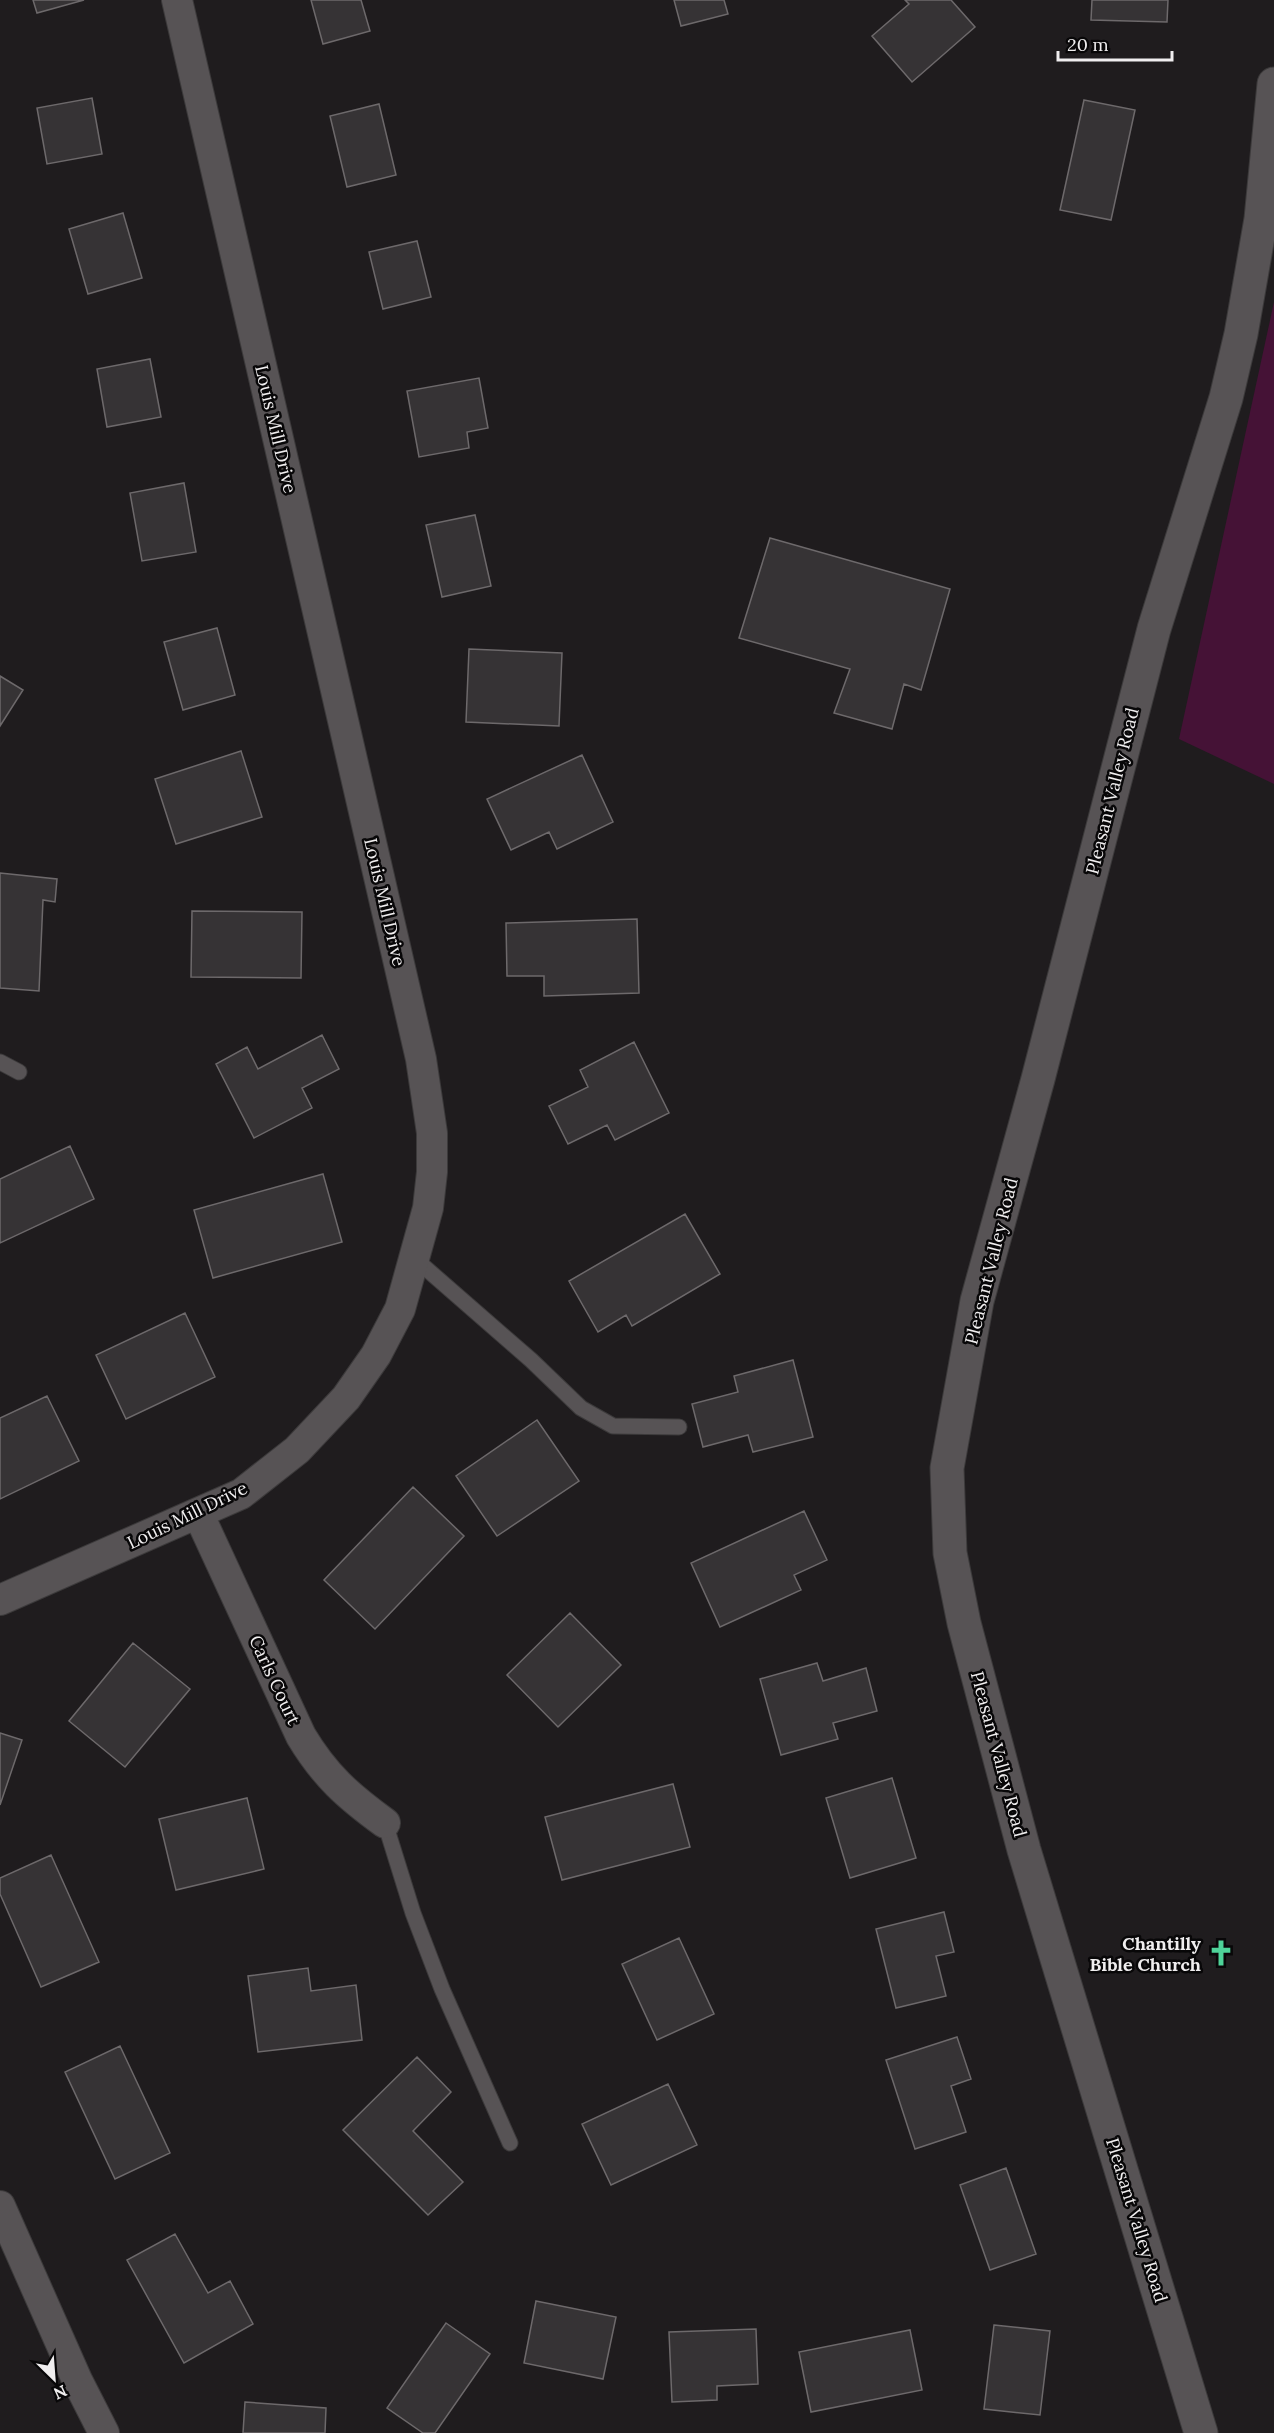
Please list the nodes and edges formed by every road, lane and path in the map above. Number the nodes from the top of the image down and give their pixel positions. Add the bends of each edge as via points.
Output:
1 (177, 0) edge
2 (1274, 84) edge
3 (0, 1062) edge
4 (19, 1072) dead end
5 (414, 1257) junction
6 (680, 1427) dead end
7 (198, 1513) junction
8 (0, 1600) edge
9 (385, 1823) joint
10 (510, 2144) dead end
11 (0, 2206) edge
12 (104, 2433) edge
13 (1202, 2433) edge

1 - 5 street, Louis Mill Drive via 421,1059 432,1133 432,1172 428,1208
2 - 13 main road, Pleasant Valley Road via 1261,219 1226,398 1154,629 977,1301 947,1468 950,1552 964,1623 1024,1850
3 - 4 lane
5 - 6 lane via 581,1408 613,1426
5 - 7 street, Louis Mill Drive via 400,1309 376,1355 346,1398 288,1458 241,1494
7 - 8 street, Louis Mill Drive
7 - 9 street, Carls Court via 315,1760 348,1796
9 - 10 lane via 412,1913
11 - 12 street

